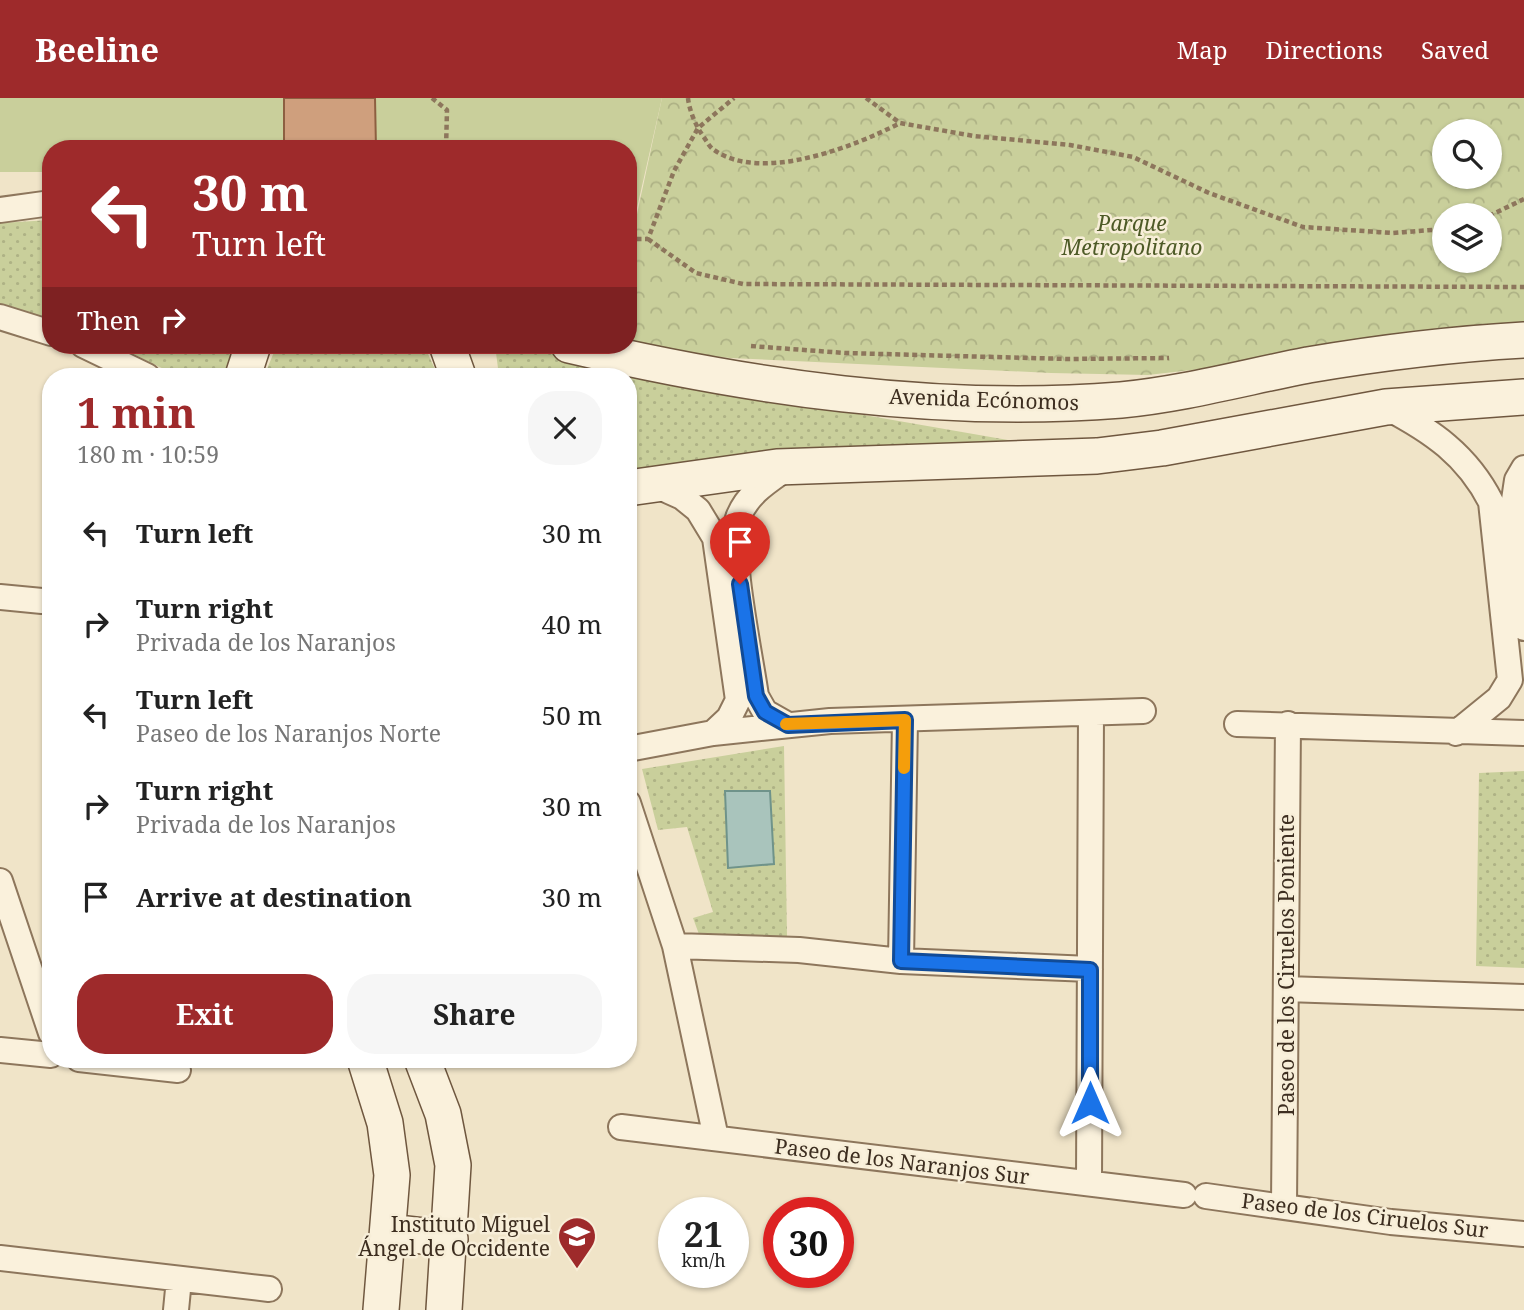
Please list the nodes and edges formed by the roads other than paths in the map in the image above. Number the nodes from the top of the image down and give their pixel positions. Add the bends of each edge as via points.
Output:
1 (42, 204) edge
2 (0, 209) edge
3 (0, 317) edge
4 (42, 330) edge
5 (1524, 340) edge
6 (102, 354) edge
7 (606, 354) edge
8 (130, 368) edge
9 (1154, 396) junction
10 (1524, 397) edge
11 (1386, 407) junction
12 (1162, 447) junction
13 (789, 466) junction
14 (1524, 468) edge
15 (640, 486) edge
16 (0, 597) edge
17 (42, 601) dead end
18 (1524, 628) edge
19 (1143, 711) dead end
20 (1091, 713) junction
21 (905, 720) junction
22 (1237, 724) dead end
23 (1288, 724) junction
24 (788, 725) junction
25 (713, 733) junction
26 (1456, 733) junction
27 (1524, 733) edge
28 (637, 746) edge
29 (637, 831) edge
30 (0, 881) edge
31 (674, 946) junction
32 (901, 961) junction
33 (1090, 970) junction
34 (1286, 989) junction
35 (1524, 997) edge
36 (42, 1006) edge
37 (0, 1049) edge
38 (42, 1054) edge
39 (160, 1068) edge
40 (368, 1068) edge
41 (425, 1068) edge
42 (178, 1070) dead end
43 (621, 1127) dead end
44 (716, 1138) junction
45 (1089, 1183) junction
46 (1195, 1195) joint
47 (1284, 1205) junction
48 (387, 1232) junction
49 (1524, 1234) edge
50 (450, 1239) junction
51 (0, 1258) edge
52 (179, 1279) junction
53 (269, 1289) dead end
54 (176, 1310) edge
55 (381, 1310) edge
56 (444, 1310) edge

1 - 2 street
3 - 4 street
5 - 9 street, Avenida Ecónomos via 1357,357
6 - 8 street
7 - 9 street, Avenida Ecónomos via 783,388 957,402 1042,405
9 - 12 street
10 - 11 street
11 - 12 street
11 - 26 street via 1450,446 1481,482 1491,502 1510,680 1499,698
12 - 13 street via 1097,456
13 - 15 street
13 - 24 street via 756,490 733,533 756,696 765,712
14 - 18 street via 1514,500
15 - 25 street via 682,498 698,510 715,537 738,700 729,718
16 - 17 street
19 - 20 street
20 - 21 street
20 - 33 street
21 - 24 street
21 - 32 street
22 - 23 street
23 - 26 street
23 - 34 street, Paseo de los Ciruelos Poniente
24 - 25 street
25 - 28 street
26 - 27 street
29 - 31 street
30 - 36 street
31 - 32 street via 799,950
31 - 44 street
32 - 33 street
33 - 45 street
34 - 35 street
34 - 47 street, Paseo de los Ciruelos Poniente
37 - 38 street
39 - 42 street
40 - 48 street via 385,1123 392,1175
41 - 50 street via 443,1114 453,1165
43 - 44 street, Paseo de los Naranjos Sur
44 - 45 street, Paseo de los Naranjos Sur
45 - 46 street, Paseo de los Naranjos Sur
46 - 47 street, Paseo de los Ciruelos Sur
47 - 49 street, Paseo de los Ciruelos Sur via 1391,1222
48 - 50 street
48 - 55 street
50 - 56 street
51 - 52 street
52 - 53 street
52 - 54 street

